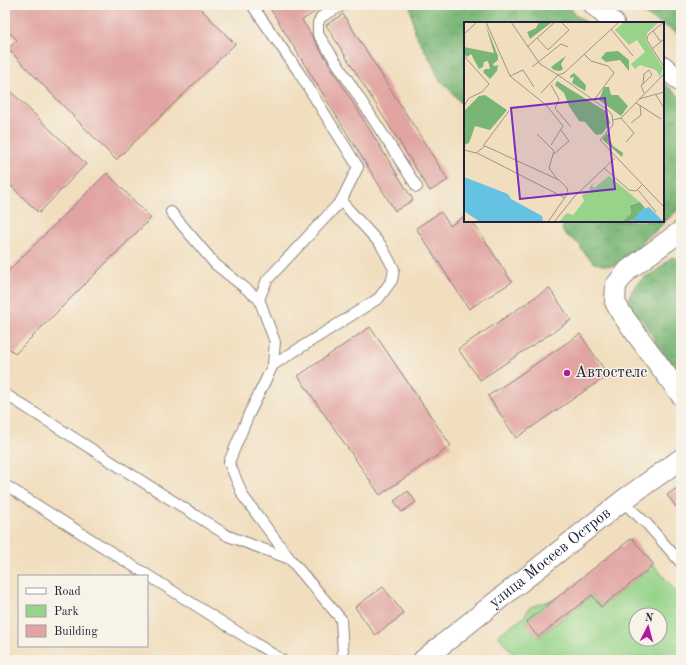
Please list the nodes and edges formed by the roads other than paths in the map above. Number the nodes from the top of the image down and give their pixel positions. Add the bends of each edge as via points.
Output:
1 (252, 5) edge
2 (343, 5) edge
3 (599, 6) edge
4 (613, 22) edge
5 (664, 67) edge
6 (681, 82) edge
7 (416, 187) dead end
8 (341, 201) junction
9 (171, 212) dead end
10 (681, 230) edge
11 (259, 299) junction
12 (273, 364) junction
13 (5, 394) edge
14 (681, 395) edge
15 (681, 459) edge
16 (5, 485) edge
17 (622, 501) junction
18 (290, 559) junction
19 (681, 564) edge
20 (147, 575) edge
21 (148, 575) edge
22 (282, 660) edge
23 (340, 660) edge
24 (423, 660) edge

1 - 8 lane via 298,71 358,168
2 - 7 lane via 321,17 318,34
3 - 4 street
5 - 6 street
8 - 11 lane via 268,280
8 - 12 lane via 381,245 394,269 392,280 379,298
9 - 11 lane via 215,264
10 - 14 street via 628,270 616,285 615,302
11 - 12 lane via 275,342
12 - 18 lane via 229,462 243,496
13 - 18 lane via 228,536
15 - 17 street, улица Мосеев Остров
16 - 20 lane
17 - 19 lane via 647,524
17 - 24 street, улица Мосеев Остров
18 - 23 lane via 341,619 343,653
21 - 22 lane

